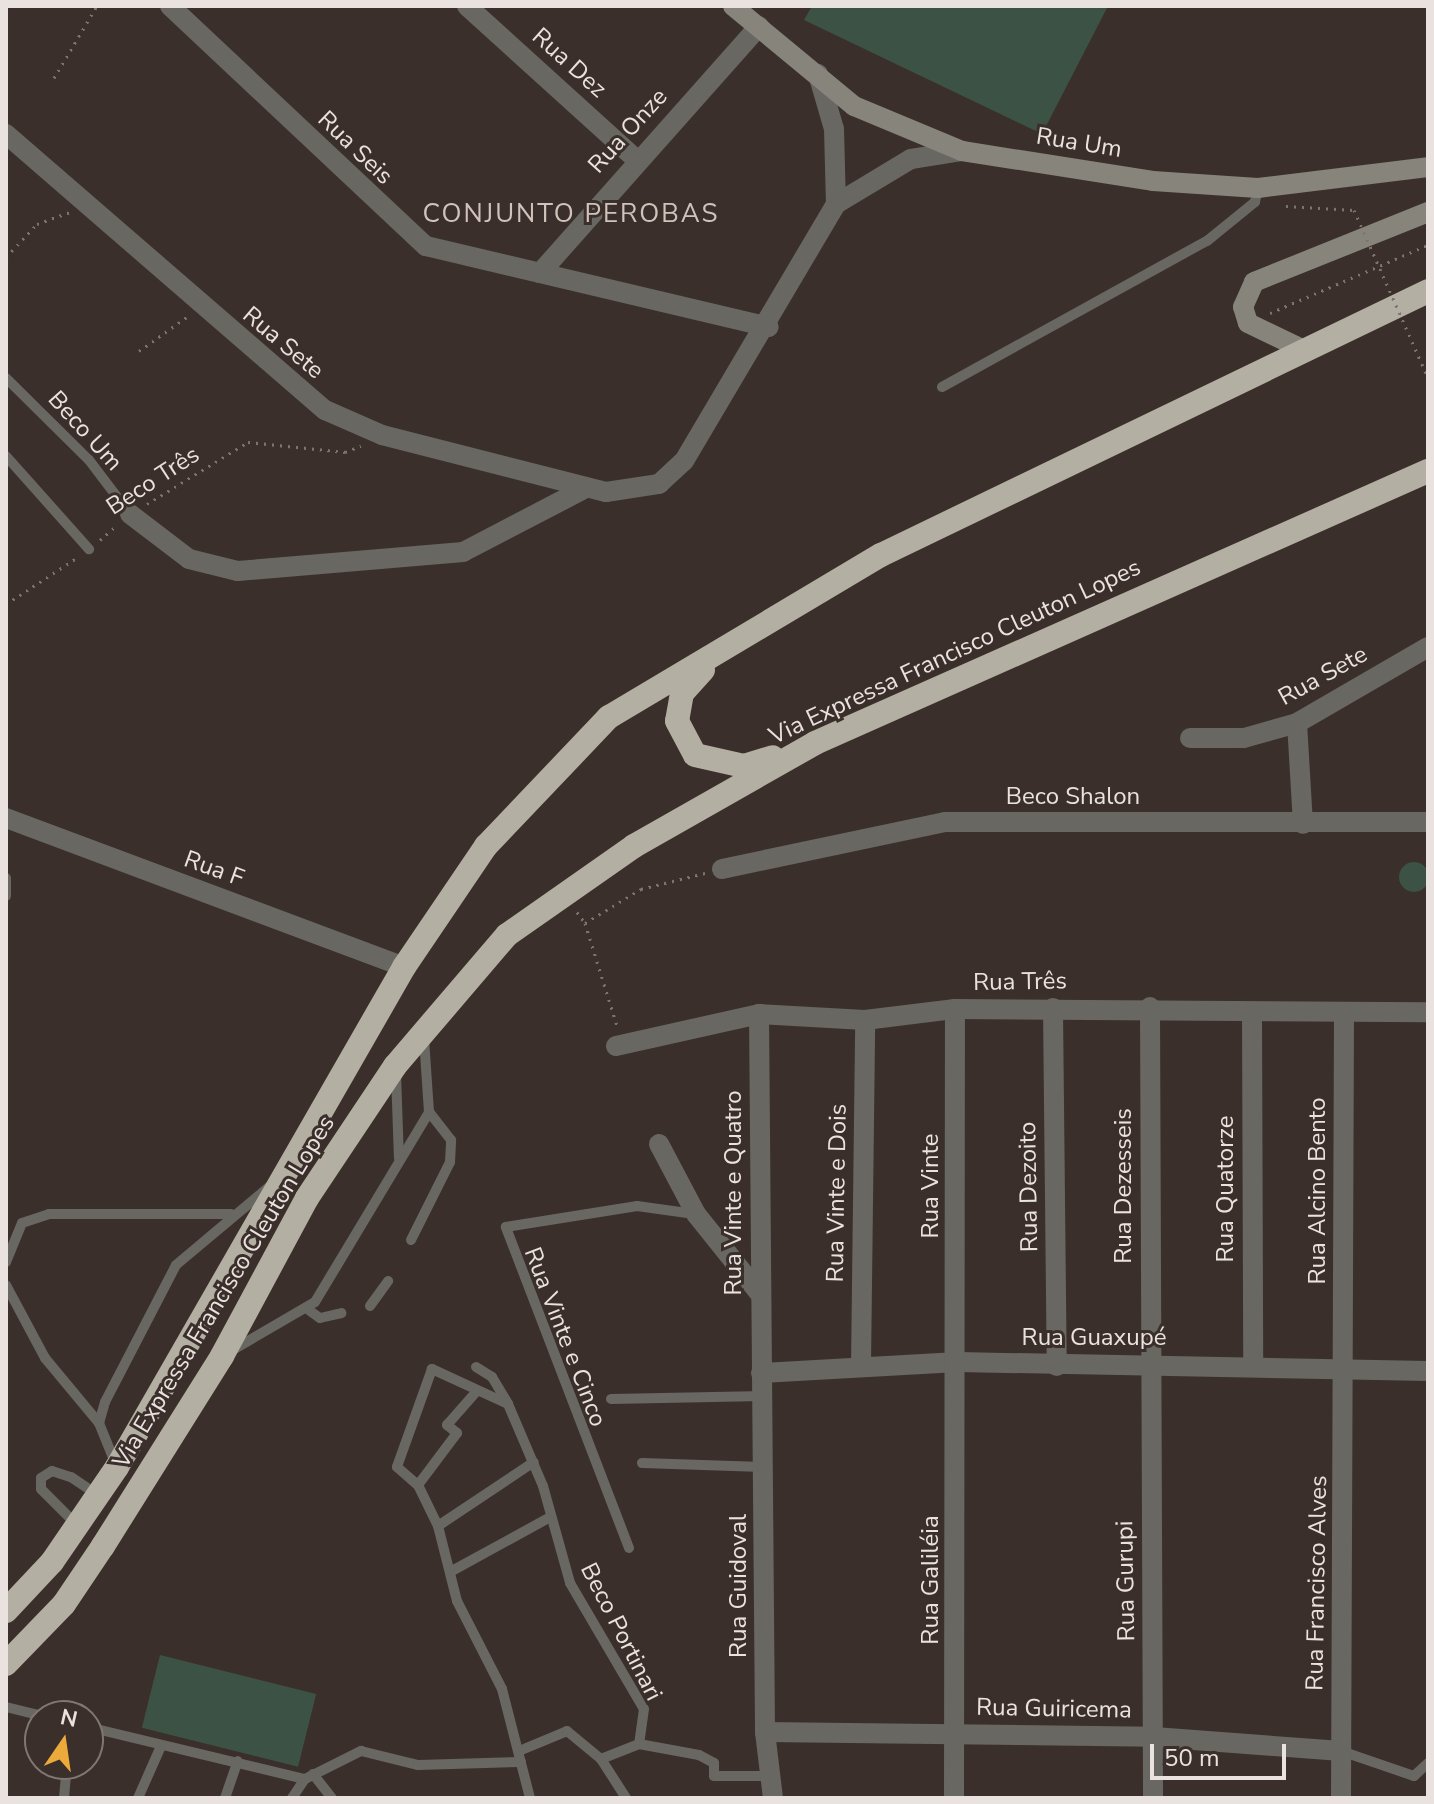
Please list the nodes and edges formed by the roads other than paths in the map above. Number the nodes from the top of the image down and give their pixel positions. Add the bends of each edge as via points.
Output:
1 (170, 6) edge
2 (467, 6) edge
3 (733, 6) edge
4 (748, 6) edge
5 (759, 26) junction
6 (818, 74) junction
7 (6, 134) edge
8 (962, 151) junction
9 (636, 159) junction
10 (1419, 171) edge
11 (1428, 187) edge
12 (1258, 188) junction
13 (836, 204) junction
14 (1428, 212) edge
15 (540, 273) junction
16 (1423, 292) edge
17 (769, 327) junction
18 (1302, 349) junction
19 (6, 378) edge
20 (942, 387) dead end
21 (6, 456) edge
22 (1421, 471) edge
23 (584, 489) junction
24 (130, 514) joint
25 (89, 549) road end
26 (1428, 647) edge
27 (724, 648) junction
28 (1297, 723) junction
29 (1190, 738) dead end
30 (815, 743) junction
31 (6, 818) edge
32 (1428, 822) edge
33 (1303, 824) junction
34 (722, 869) road end
35 (6, 878) edge
36 (6, 896) edge
37 (404, 967) junction
38 (1150, 1007) junction
39 (1053, 1008) junction
40 (955, 1009) junction
41 (1428, 1012) edge
42 (1252, 1013) junction
43 (759, 1014) junction
44 (1344, 1014) junction
45 (865, 1020) junction
46 (423, 1027) junction
47 (616, 1046) road end
48 (395, 1066) junction
49 (429, 1112) junction
50 (659, 1144) dead end
51 (399, 1160) junction
52 (282, 1178) junction
53 (231, 1214) junction
54 (696, 1214) junction
55 (411, 1240) dead end
56 (6, 1262) edge
57 (388, 1281) dead end
58 (6, 1285) edge
59 (761, 1295) junction
60 (370, 1306) dead end
61 (306, 1308) junction
62 (341, 1313) dead end
63 (222, 1356) junction
64 (958, 1362) junction
65 (1150, 1364) junction
66 (1253, 1365) junction
67 (861, 1366) junction
68 (1057, 1366) junction
69 (476, 1367) dead end
70 (1346, 1368) junction
71 (1428, 1371) edge
72 (761, 1373) junction
73 (476, 1392) junction
74 (766, 1396) junction
75 (611, 1399) dead end
76 (508, 1404) junction
77 (99, 1423) junction
78 (534, 1462) junction
79 (642, 1463) dead end
80 (117, 1467) junction
81 (765, 1467) junction
82 (418, 1485) junction
83 (98, 1495) junction
84 (547, 1519) junction
85 (77, 1525) junction
86 (438, 1526) junction
87 (629, 1548) dead end
88 (450, 1572) junction
89 (6, 1611) edge
90 (6, 1664) edge
91 (104, 1731) edge
92 (765, 1732) junction
93 (957, 1733) junction
94 (1154, 1737) junction
95 (639, 1744) junction
96 (161, 1746) junction
97 (1341, 1751) junction
98 (520, 1756) junction
99 (601, 1759) junction
100 (238, 1761) junction
101 (1428, 1763) edge
102 (309, 1776) junction
103 (767, 1776) junction
104 (138, 1798) edge
105 (225, 1798) edge
106 (292, 1798) edge
107 (332, 1798) edge
108 (530, 1798) edge
109 (626, 1798) edge
110 (773, 1798) edge
111 (954, 1798) edge
112 (1153, 1798) edge
113 (1341, 1798) edge

1 - 15 street, Rua Seis via 426,246
2 - 9 street, Rua Dez
3 - 5 street, Rua Um
4 - 5 street, Rua Um
5 - 6 street, Rua Um
5 - 9 street, Rua Onze
6 - 8 street, Rua Um via 893,128
6 - 13 street via 834,129
7 - 23 street, Rua Sete via 284,382 382,435
8 - 12 street, Rua Um via 1153,181
8 - 13 street via 911,159
9 - 15 street, Rua Onze
10 - 11 street
10 - 12 street, Rua Um
12 - 20 lane via 1255,202 1207,241
13 - 17 street, Rua Sete
14 - 18 street via 1254,282 1243,307 1248,323
15 - 17 street, Rua Seis
16 - 18 highway, Via Expressa Francisco Cleuton Lopes
17 - 23 street, Rua Sete via 672,473 642,489
18 - 27 highway, Via Expressa Francisco Cleuton Lopes via 881,555
19 - 24 lane, Beco Um via 89,460
21 - 25 lane
22 - 30 highway, Via Expressa Francisco Cleuton Lopes
23 - 24 street, Rua Sete via 463,552 238,571 189,559
26 - 28 street, Rua Sete
27 - 30 highway via 682,693 677,721 695,755 744,766
27 - 37 highway, Via Expressa Francisco Cleuton Lopes via 609,717 486,846
28 - 29 street, Rua Sete via 1244,738
28 - 33 street
30 - 46 highway, Via Expressa Francisco Cleuton Lopes via 561,894 507,935
31 - 37 street, Rua F
32 - 33 street, Beco Shalon
33 - 34 street, Beco Shalon via 945,822
35 - 36 lane
37 - 52 highway, Via Expressa Francisco Cleuton Lopes
38 - 39 street, Rua Três
38 - 42 street, Rua Três
38 - 65 street, Rua Dezesseis
39 - 40 street, Rua Três
39 - 68 street, Rua Dezoito
40 - 45 street, Rua Três
40 - 64 street, Rua Vinte
41 - 44 street, Rua Três
42 - 44 street, Rua Três
42 - 66 street, Rua Quatorze
43 - 45 street, Rua Três
43 - 47 street, Rua Três
43 - 59 street, Rua Vinte e Quatro
44 - 70 street, Rua Alcino Bento
45 - 67 street, Rua Vinte e Dois
46 - 48 highway, Via Expressa Francisco Cleuton Lopes
46 - 49 lane
48 - 51 lane
48 - 63 highway, Via Expressa Francisco Cleuton Lopes via 307,1198
49 - 51 lane
49 - 55 lane via 451,1140 450,1162
50 - 54 street
51 - 61 lane
52 - 53 lane
52 - 80 highway, Via Expressa Francisco Cleuton Lopes
53 - 56 lane via 49,1214 22,1223
53 - 77 lane via 176,1265
54 - 59 street
54 - 87 lane, Rua Vinte e Cinco via 637,1206 506,1227
57 - 60 lane
58 - 77 lane via 45,1358
59 - 72 street, Rua Vinte e Quatro
61 - 62 lane via 320,1318
61 - 63 lane
63 - 90 highway, Via Expressa Francisco Cleuton Lopes via 64,1604
64 - 67 street, Rua Guaxupé
64 - 68 street, Rua Guaxupé
64 - 93 street, Rua Galiléia
65 - 66 street, Rua Guaxupé
65 - 68 street, Rua Guaxupé
65 - 94 street, Rua Gurupi
66 - 70 street, Rua Guaxupé
67 - 72 street, Rua Guaxupé
69 - 76 lane, Beco Portinari via 492,1377
70 - 71 street, Rua Guaxupé
70 - 97 street, Rua Francisco Alves
72 - 74 street, Rua Guidoval
73 - 76 lane
73 - 82 lane via 447,1425 457,1433
73 - 82 lane via 432,1369 397,1467
74 - 75 lane
74 - 81 street, Rua Guidoval
76 - 78 lane, Beco Portinari
77 - 80 lane
78 - 84 lane, Beco Portinari
78 - 86 lane
79 - 81 lane
80 - 83 highway, Via Expressa Francisco Cleuton Lopes
81 - 92 street, Rua Guidoval
82 - 86 lane
83 - 85 highway, Via Expressa Francisco Cleuton Lopes
83 - 85 lane via 52,1471 41,1478 41,1489
84 - 88 lane
84 - 95 lane, Beco Portinari via 570,1583 644,1709
85 - 89 highway, Via Expressa Francisco Cleuton Lopes
86 - 88 lane
88 - 98 lane via 502,1689
91 - 96 lane
92 - 93 street, Rua Guiricema
92 - 103 street, Rua Guidoval
93 - 94 street, Rua Guiricema
93 - 111 street, Rua Galiléia
94 - 97 street, Rua Guiricema
94 - 112 street, Rua Gurupi
95 - 99 lane
95 - 103 lane via 699,1755 714,1763 714,1776
96 - 100 lane
96 - 104 lane
97 - 101 lane via 1414,1776
97 - 113 street, Rua Francisco Alves
98 - 99 lane via 567,1731
98 - 102 lane via 418,1765 361,1751
98 - 108 lane
99 - 109 lane
100 - 102 lane
100 - 105 lane
102 - 106 lane
102 - 107 lane
103 - 110 street, Rua Guidoval

